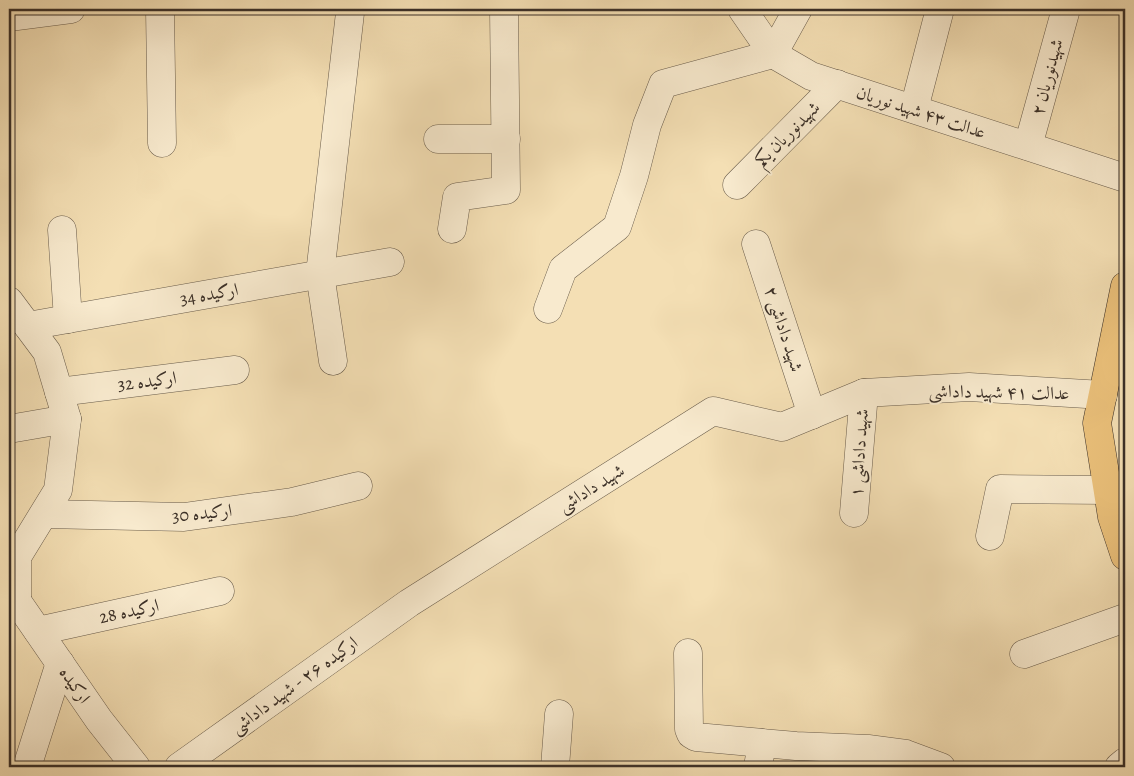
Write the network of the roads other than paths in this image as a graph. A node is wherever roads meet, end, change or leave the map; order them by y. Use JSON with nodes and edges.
{"nodes":[{"id":1,"x":71,"y":9,"type":"edge"},
{"id":2,"x":160,"y":9,"type":"edge"},
{"id":3,"x":504,"y":9,"type":"edge"},
{"id":4,"x":742,"y":9,"type":"edge"},
{"id":5,"x":798,"y":9,"type":"edge"},
{"id":6,"x":940,"y":9,"type":"edge"},
{"id":7,"x":1066,"y":9,"type":"edge"},
{"id":8,"x":350,"y":13,"type":"dead end"},
{"id":9,"x":9,"y":17,"type":"edge"},
{"id":10,"x":774,"y":54,"type":"junction"},
{"id":11,"x":837,"y":84,"type":"junction"},
{"id":12,"x":914,"y":109,"type":"junction"},
{"id":13,"x":438,"y":139,"type":"dead end"},
{"id":14,"x":506,"y":139,"type":"junction"},
{"id":15,"x":162,"y":143,"type":"dead end"},
{"id":16,"x":1028,"y":146,"type":"junction"},
{"id":17,"x":1125,"y":178,"type":"edge"},
{"id":18,"x":737,"y":184,"type":"dead end"},
{"id":19,"x":452,"y":229,"type":"dead end"},
{"id":20,"x":62,"y":230,"type":"dead end"},
{"id":21,"x":756,"y":244,"type":"dead end"},
{"id":22,"x":390,"y":262,"type":"dead end"},
{"id":23,"x":320,"y":274,"type":"junction"},
{"id":24,"x":1125,"y":286,"type":"edge"},
{"id":25,"x":9,"y":300,"type":"edge"},
{"id":26,"x":548,"y":309,"type":"dead end"},
{"id":27,"x":68,"y":319,"type":"junction"},
{"id":28,"x":28,"y":326,"type":"junction"},
{"id":29,"x":333,"y":361,"type":"dead end"},
{"id":30,"x":1117,"y":366,"type":"edge"},
{"id":31,"x":235,"y":370,"type":"dead end"},
{"id":32,"x":59,"y":392,"type":"junction"},
{"id":33,"x":864,"y":394,"type":"junction"},
{"id":34,"x":1103,"y":395,"type":"junction"},
{"id":35,"x":812,"y":415,"type":"junction"},
{"id":36,"x":66,"y":418,"type":"junction"},
{"id":37,"x":782,"y":427,"type":"joint"},
{"id":38,"x":9,"y":429,"type":"edge"},
{"id":39,"x":358,"y":486,"type":"dead end"},
{"id":40,"x":1108,"y":490,"type":"junction"},
{"id":41,"x":854,"y":513,"type":"dead end"},
{"id":42,"x":44,"y":514,"type":"junction"},
{"id":43,"x":990,"y":536,"type":"dead end"},
{"id":44,"x":1125,"y":556,"type":"edge"},
{"id":45,"x":220,"y":591,"type":"dead end"},
{"id":46,"x":13,"y":601,"type":"edge"},
{"id":47,"x":409,"y":603,"type":"joint"},
{"id":48,"x":1125,"y":618,"type":"edge"},
{"id":49,"x":38,"y":631,"type":"junction"},
{"id":50,"x":688,"y":653,"type":"dead end"},
{"id":51,"x":1024,"y":654,"type":"dead end"},
{"id":52,"x":60,"y":664,"type":"junction"},
{"id":53,"x":559,"y":714,"type":"dead end"},
{"id":54,"x":760,"y":755,"type":"edge"},
{"id":55,"x":22,"y":761,"type":"edge"},
{"id":56,"x":1125,"y":762,"type":"edge"},
{"id":57,"x":136,"y":767,"type":"edge"},
{"id":58,"x":179,"y":767,"type":"edge"},
{"id":59,"x":555,"y":767,"type":"edge"},
{"id":60,"x":941,"y":767,"type":"edge"},
{"id":61,"x":1119,"y":767,"type":"edge"}],
"edges":[{"from":1,"to":9,"type":"street"},
{"from":2,"to":15,"type":"street"},
{"from":3,"to":14,"type":"street"},
{"from":4,"to":10,"type":"street","name":"عدالت ۴۳ شهید نوریان"},
{"from":5,"to":10,"type":"street"},
{"from":6,"to":12,"type":"street"},
{"from":7,"to":16,"type":"street","name":"شهیدنوریان ۲"},
{"from":8,"to":23,"type":"street"},
{"from":10,"to":11,"type":"street","name":"عدالت ۴۳ شهید نوریان"},
{"from":10,"to":26,"type":"street"},
{"from":11,"to":12,"type":"street","name":"عدالت ۴۳ شهید نوریان"},
{"from":11,"to":18,"type":"street","name":"شهیدنوریان یکم"},
{"from":12,"to":16,"type":"street","name":"عدالت ۴۳ شهید نوریان"},
{"from":13,"to":14,"type":"street"},
{"from":14,"to":19,"type":"street"},
{"from":16,"to":17,"type":"street","name":"عدالت ۴۳ شهید نوریان"},
{"from":20,"to":27,"type":"street"},
{"from":21,"to":35,"type":"street","name":"شهید داداشی ۲"},
{"from":22,"to":23,"type":"street","name":"ارکیده 34"},
{"from":23,"to":27,"type":"street","name":"ارکیده 34"},
{"from":23,"to":29,"type":"street"},
{"from":24,"to":30,"type":"main road"},
{"from":25,"to":28,"type":"street"},
{"from":27,"to":28,"type":"street","name":"ارکیده 34"},
{"from":28,"to":32,"type":"street"},
{"from":30,"to":34,"type":"main road"},
{"from":31,"to":32,"type":"street","name":"ارکیده 32"},
{"from":32,"to":36,"type":"street"},
{"from":33,"to":34,"type":"street","name":"عدالت ۴۱ شهید داداشی"},
{"from":33,"to":35,"type":"street","name":"عدالت ۴۱ شهید داداشی"},
{"from":33,"to":41,"type":"street","name":"شهید داداشی ۱"},
{"from":34,"to":40,"type":"main road"},
{"from":35,"to":37,"type":"street","name":"عدالت ۴۱ شهید داداشی"},
{"from":36,"to":38,"type":"street"},
{"from":36,"to":42,"type":"street"},
{"from":37,"to":47,"type":"street","name":"شهید داداشی"},
{"from":39,"to":42,"type":"street","name":"ارکیده 30"},
{"from":40,"to":43,"type":"street"},
{"from":40,"to":44,"type":"main road"},
{"from":42,"to":46,"type":"street"},
{"from":45,"to":49,"type":"street","name":"ارکیده 28"},
{"from":46,"to":49,"type":"street","name":"ارکیده"},
{"from":47,"to":58,"type":"street","name":"ارکیده ۲۶ - شهید داداشی"},
{"from":48,"to":51,"type":"street"},
{"from":49,"to":52,"type":"street","name":"ارکیده"},
{"from":50,"to":54,"type":"street"},
{"from":52,"to":55,"type":"street"},
{"from":52,"to":57,"type":"street","name":"ارکیده"},
{"from":53,"to":59,"type":"street"},
{"from":54,"to":60,"type":"street"},
{"from":56,"to":61,"type":"street"}]}
